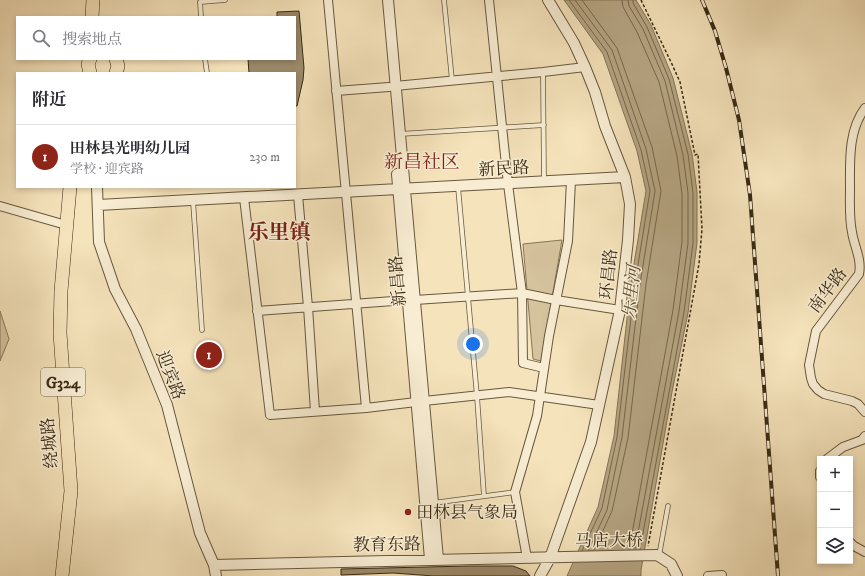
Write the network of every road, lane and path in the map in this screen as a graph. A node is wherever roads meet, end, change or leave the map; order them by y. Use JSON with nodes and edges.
{"nodes":[{"id":1,"x":93,"y":0,"type":"edge"},
{"id":2,"x":224,"y":0,"type":"edge"},
{"id":3,"x":328,"y":0,"type":"edge"},
{"id":4,"x":381,"y":0,"type":"edge"},
{"id":5,"x":388,"y":0,"type":"edge"},
{"id":6,"x":444,"y":0,"type":"edge"},
{"id":7,"x":489,"y":0,"type":"edge"},
{"id":8,"x":548,"y":0,"type":"edge"},
{"id":9,"x":640,"y":0,"type":"edge"},
{"id":10,"x":92,"y":16,"type":"edge"},
{"id":11,"x":201,"y":16,"type":"edge"},
{"id":12,"x":116,"y":60,"type":"edge"},
{"id":13,"x":205,"y":60,"type":"edge"},
{"id":14,"x":586,"y":67,"type":"junction"},
{"id":15,"x":116,"y":72,"type":"edge"},
{"id":16,"x":207,"y":72,"type":"edge"},
{"id":17,"x":543,"y":72,"type":"junction"},
{"id":18,"x":497,"y":77,"type":"junction"},
{"id":19,"x":452,"y":81,"type":"junction"},
{"id":20,"x":392,"y":86,"type":"junction"},
{"id":21,"x":336,"y":91,"type":"junction"},
{"id":22,"x":865,"y":108,"type":"edge"},
{"id":23,"x":544,"y":125,"type":"junction"},
{"id":24,"x":502,"y":127,"type":"junction"},
{"id":25,"x":400,"y":134,"type":"junction"},
{"id":26,"x":625,"y":177,"type":"junction"},
{"id":27,"x":571,"y":181,"type":"junction"},
{"id":28,"x":544,"y":182,"type":"junction"},
{"id":29,"x":508,"y":184,"type":"junction"},
{"id":30,"x":458,"y":187,"type":"junction"},
{"id":31,"x":70,"y":188,"type":"edge"},
{"id":32,"x":97,"y":188,"type":"edge"},
{"id":33,"x":401,"y":190,"type":"junction"},
{"id":34,"x":346,"y":192,"type":"junction"},
{"id":35,"x":298,"y":195,"type":"junction"},
{"id":36,"x":244,"y":198,"type":"junction"},
{"id":37,"x":193,"y":200,"type":"junction"},
{"id":38,"x":98,"y":205,"type":"junction"},
{"id":39,"x":0,"y":206,"type":"edge"},
{"id":40,"x":66,"y":225,"type":"junction"},
{"id":41,"x":522,"y":293,"type":"junction"},
{"id":42,"x":469,"y":296,"type":"junction"},
{"id":43,"x":411,"y":300,"type":"junction"},
{"id":44,"x":556,"y":300,"type":"junction"},
{"id":45,"x":356,"y":304,"type":"junction"},
{"id":46,"x":308,"y":308,"type":"junction"},
{"id":47,"x":620,"y":310,"type":"junction"},
{"id":48,"x":257,"y":312,"type":"junction"},
{"id":49,"x":202,"y":330,"type":"dead end"},
{"id":50,"x":544,"y":368,"type":"junction"},
{"id":51,"x":478,"y":396,"type":"junction"},
{"id":52,"x":540,"y":396,"type":"junction"},
{"id":53,"x":420,"y":402,"type":"junction"},
{"id":54,"x":599,"y":405,"type":"junction"},
{"id":55,"x":366,"y":408,"type":"junction"},
{"id":56,"x":315,"y":412,"type":"junction"},
{"id":57,"x":865,"y":412,"type":"edge"},
{"id":58,"x":865,"y":436,"type":"edge"},
{"id":59,"x":831,"y":456,"type":"edge"},
{"id":60,"x":515,"y":492,"type":"junction"},
{"id":61,"x":484,"y":496,"type":"junction"},
{"id":62,"x":433,"y":503,"type":"junction"},
{"id":63,"x":668,"y":506,"type":"dead end"},
{"id":64,"x":853,"y":545,"type":"edge"},
{"id":65,"x":865,"y":552,"type":"edge"},
{"id":66,"x":658,"y":555,"type":"junction"},
{"id":67,"x":561,"y":557,"type":"joint"},
{"id":68,"x":527,"y":558,"type":"junction"},
{"id":69,"x":550,"y":558,"type":"junction"},
{"id":70,"x":434,"y":559,"type":"junction"},
{"id":71,"x":214,"y":564,"type":"junction"},
{"id":72,"x":722,"y":575,"type":"dead end"},
{"id":73,"x":62,"y":576,"type":"edge"},
{"id":74,"x":216,"y":576,"type":"edge"},
{"id":75,"x":540,"y":576,"type":"edge"},
{"id":76,"x":677,"y":576,"type":"edge"},
{"id":77,"x":708,"y":576,"type":"edge"}],
"edges":[{"from":1,"to":10,"type":"highway"},
{"from":2,"to":11,"type":"lane"},
{"from":3,"to":21,"type":"street"},
{"from":4,"to":20,"type":"street","name":"新昌路"},
{"from":5,"to":20,"type":"street","name":"新昌路"},
{"from":6,"to":19,"type":"lane"},
{"from":7,"to":18,"type":"street"},
{"from":8,"to":14,"type":"street","name":"环昌路"},
{"from":9,"to":66,"type":"path"},
{"from":12,"to":15,"type":"highway"},
{"from":13,"to":16,"type":"lane"},
{"from":14,"to":17,"type":"street"},
{"from":14,"to":26,"type":"street","name":"环昌路"},
{"from":17,"to":18,"type":"street"},
{"from":17,"to":23,"type":"lane"},
{"from":18,"to":19,"type":"street"},
{"from":18,"to":24,"type":"street"},
{"from":19,"to":20,"type":"street"},
{"from":20,"to":21,"type":"street"},
{"from":20,"to":25,"type":"street","name":"新昌路"},
{"from":20,"to":33,"type":"street","name":"新昌路"},
{"from":21,"to":34,"type":"street"},
{"from":22,"to":57,"type":"street","name":"南华路"},
{"from":23,"to":24,"type":"lane"},
{"from":23,"to":28,"type":"lane"},
{"from":24,"to":25,"type":"lane"},
{"from":24,"to":29,"type":"street"},
{"from":25,"to":33,"type":"street","name":"新昌路"},
{"from":26,"to":27,"type":"street","name":"新民路"},
{"from":26,"to":47,"type":"street","name":"环昌路"},
{"from":27,"to":28,"type":"street","name":"新民路"},
{"from":27,"to":44,"type":"street"},
{"from":28,"to":29,"type":"street","name":"新民路"},
{"from":29,"to":30,"type":"street","name":"新民路"},
{"from":29,"to":41,"type":"street"},
{"from":30,"to":33,"type":"street","name":"新民路"},
{"from":30,"to":42,"type":"lane"},
{"from":31,"to":40,"type":"highway","name":"绕城路","number":"G324"},
{"from":32,"to":38,"type":"street","name":"迎宾路"},
{"from":33,"to":34,"type":"street","name":"新民路"},
{"from":33,"to":43,"type":"street","name":"新昌路"},
{"from":34,"to":35,"type":"street","name":"新民路"},
{"from":34,"to":45,"type":"street"},
{"from":35,"to":36,"type":"street","name":"新民路"},
{"from":35,"to":46,"type":"street"},
{"from":36,"to":37,"type":"street","name":"新民路"},
{"from":36,"to":48,"type":"street"},
{"from":37,"to":38,"type":"street","name":"新民路"},
{"from":37,"to":49,"type":"lane"},
{"from":38,"to":71,"type":"street","name":"迎宾路"},
{"from":39,"to":40,"type":"street"},
{"from":40,"to":73,"type":"highway","name":"绕城路","number":"G324"},
{"from":41,"to":42,"type":"street"},
{"from":41,"to":44,"type":"street"},
{"from":41,"to":50,"type":"street"},
{"from":42,"to":43,"type":"street"},
{"from":42,"to":51,"type":"lane"},
{"from":43,"to":45,"type":"street"},
{"from":43,"to":53,"type":"street","name":"新昌路"},
{"from":44,"to":47,"type":"street"},
{"from":44,"to":50,"type":"street"},
{"from":45,"to":46,"type":"street"},
{"from":45,"to":55,"type":"street"},
{"from":46,"to":48,"type":"street"},
{"from":46,"to":56,"type":"street"},
{"from":47,"to":54,"type":"street","name":"环昌路"},
{"from":48,"to":56,"type":"street"},
{"from":50,"to":52,"type":"street"},
{"from":51,"to":52,"type":"street"},
{"from":51,"to":53,"type":"street"},
{"from":51,"to":61,"type":"lane"},
{"from":52,"to":54,"type":"street"},
{"from":52,"to":60,"type":"street"},
{"from":53,"to":55,"type":"street"},
{"from":53,"to":62,"type":"street","name":"新昌路"},
{"from":53,"to":70,"type":"street","name":"新昌路"},
{"from":54,"to":69,"type":"street","name":"环昌路"},
{"from":55,"to":56,"type":"street"},
{"from":58,"to":59,"type":"street"},
{"from":60,"to":61,"type":"lane"},
{"from":60,"to":68,"type":"street"},
{"from":61,"to":62,"type":"lane"},
{"from":62,"to":70,"type":"street","name":"新昌路"},
{"from":63,"to":66,"type":"lane"},
{"from":64,"to":65,"type":"street"},
{"from":66,"to":67,"type":"street","name":"马店大桥"},
{"from":66,"to":76,"type":"street"},
{"from":67,"to":69,"type":"street","name":"教育东路"},
{"from":68,"to":69,"type":"street","name":"教育东路"},
{"from":68,"to":70,"type":"street","name":"教育东路"},
{"from":69,"to":75,"type":"street","name":"环昌路"},
{"from":70,"to":71,"type":"street","name":"教育东路"},
{"from":71,"to":74,"type":"street","name":"迎宾路"},
{"from":72,"to":77,"type":"street"}]}
